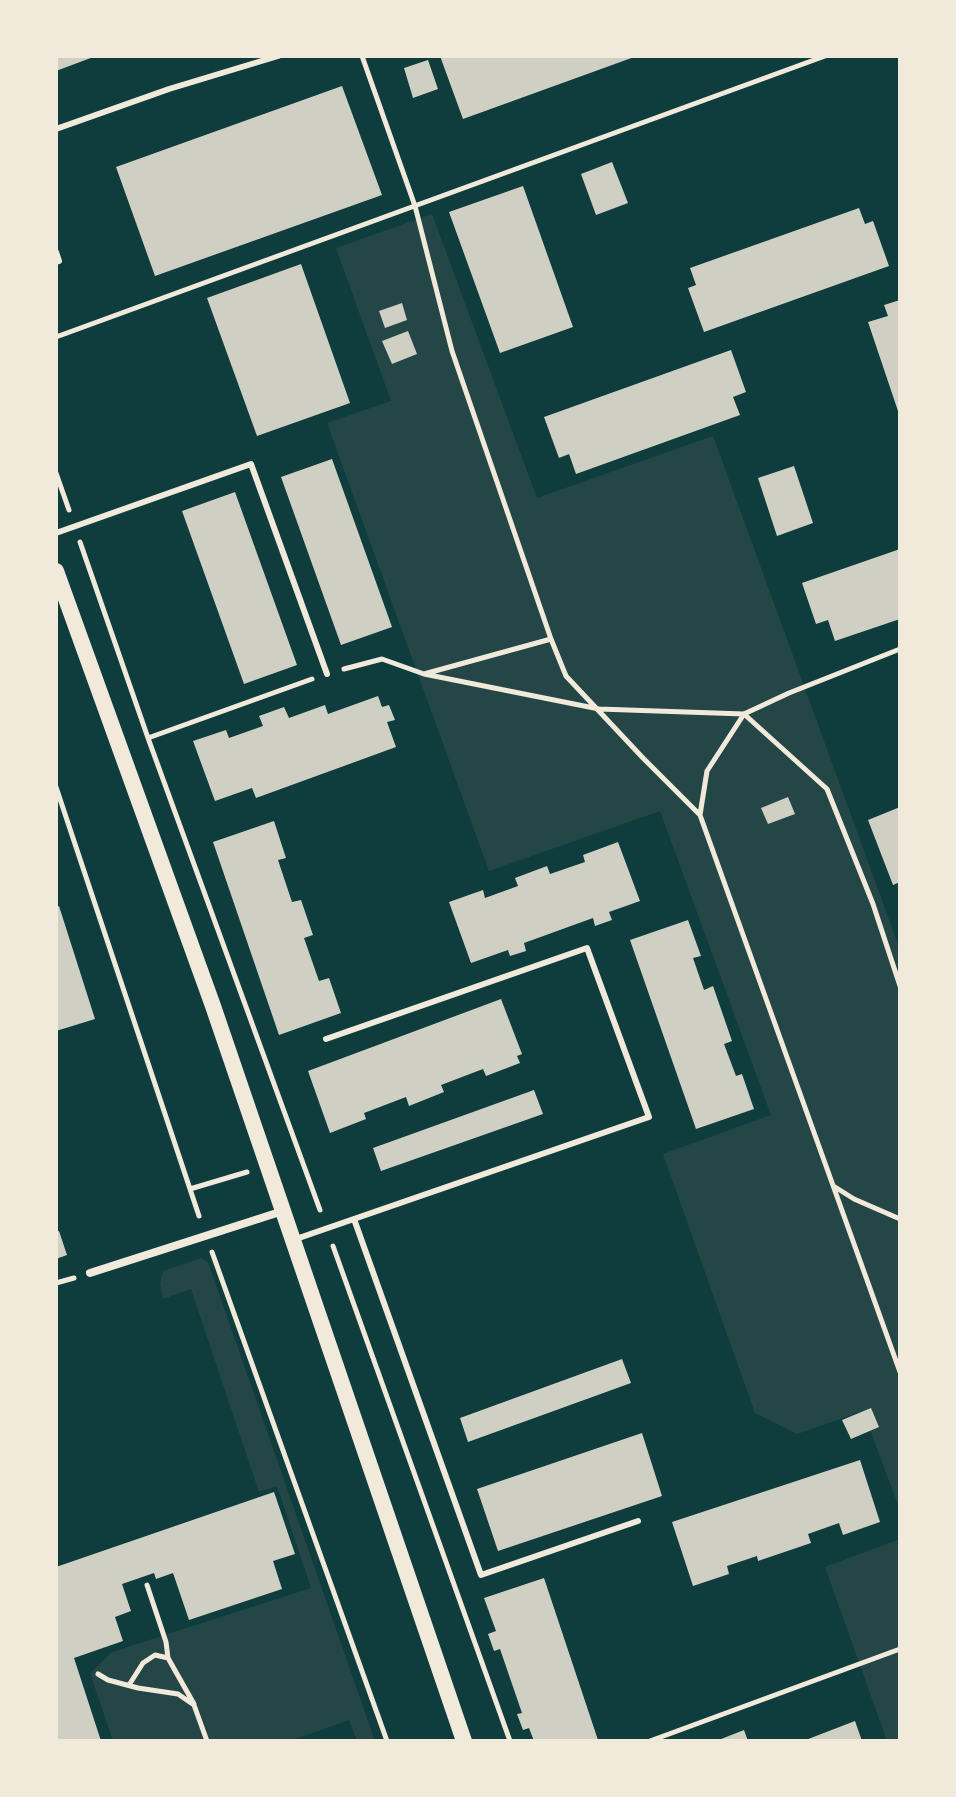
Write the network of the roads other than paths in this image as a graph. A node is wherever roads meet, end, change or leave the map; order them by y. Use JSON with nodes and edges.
{"nodes":[{"id":1,"x":278,"y":56,"type":"edge"},
{"id":2,"x":56,"y":129,"type":"edge"},
{"id":3,"x":56,"y":252,"type":"edge"},
{"id":4,"x":56,"y":262,"type":"edge"},
{"id":5,"x":56,"y":533,"type":"edge"},
{"id":6,"x":56,"y":571,"type":"edge"},
{"id":7,"x":327,"y":674,"type":"road end"},
{"id":8,"x":326,"y":1039,"type":"dead end"},
{"id":9,"x":283,"y":1211,"type":"junction"},
{"id":10,"x":354,"y":1219,"type":"junction"},
{"id":11,"x":292,"y":1240,"type":"junction"},
{"id":12,"x":90,"y":1273,"type":"dead end"},
{"id":13,"x":638,"y":1521,"type":"dead end"},
{"id":14,"x":464,"y":1741,"type":"edge"}],
"edges":[{"from":1,"to":2,"type":"lane"},
{"from":3,"to":4,"type":"lane"},
{"from":5,"to":7,"type":"lane"},
{"from":6,"to":9,"type":"main road"},
{"from":8,"to":10,"type":"lane"},
{"from":9,"to":11,"type":"main road"},
{"from":9,"to":12,"type":"street"},
{"from":10,"to":11,"type":"lane"},
{"from":10,"to":13,"type":"lane"},
{"from":11,"to":14,"type":"main road"}]}
